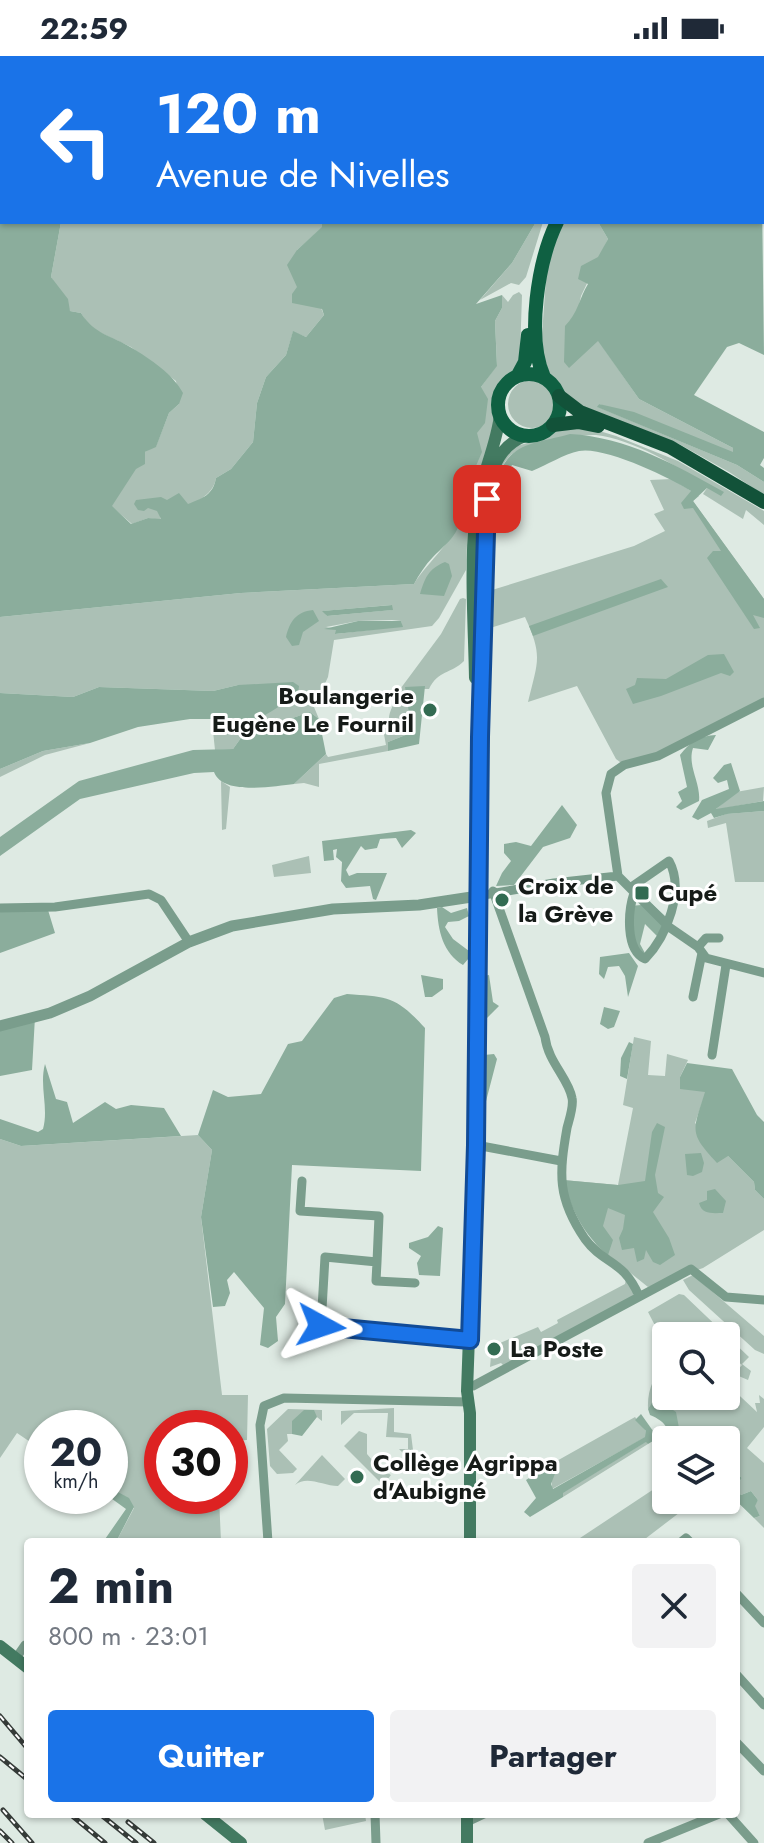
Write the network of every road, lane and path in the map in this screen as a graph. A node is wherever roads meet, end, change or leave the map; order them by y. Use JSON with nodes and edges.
{"nodes":[{"id":1,"x":549,"y":224,"type":"edge"},
{"id":2,"x":556,"y":224,"type":"edge"},
{"id":3,"x":518,"y":375,"type":"junction"},
{"id":4,"x":544,"y":377,"type":"junction"},
{"id":5,"x":559,"y":396,"type":"junction"},
{"id":6,"x":500,"y":415,"type":"junction"},
{"id":7,"x":553,"y":425,"type":"junction"},
{"id":8,"x":525,"y":436,"type":"junction"},
{"id":9,"x":682,"y":455,"type":"junction"},
{"id":10,"x":764,"y":502,"type":"edge"},
{"id":11,"x":764,"y":702,"type":"edge"},
{"id":12,"x":480,"y":737,"type":"junction"},
{"id":13,"x":618,"y":876,"type":"junction"},
{"id":14,"x":632,"y":890,"type":"junction"},
{"id":15,"x":493,"y":891,"type":"junction"},
{"id":16,"x":478,"y":896,"type":"junction"},
{"id":17,"x":0,"y":908,"type":"edge"},
{"id":18,"x":667,"y":925,"type":"junction"},
{"id":19,"x":719,"y":938,"type":"dead end"},
{"id":20,"x":189,"y":942,"type":"junction"},
{"id":21,"x":700,"y":950,"type":"junction"},
{"id":22,"x":726,"y":965,"type":"junction"},
{"id":23,"x":764,"y":973,"type":"edge"},
{"id":24,"x":693,"y":997,"type":"dead end"},
{"id":25,"x":0,"y":1026,"type":"edge"},
{"id":26,"x":712,"y":1055,"type":"dead end"},
{"id":27,"x":476,"y":1145,"type":"junction"},
{"id":28,"x":561,"y":1161,"type":"junction"},
{"id":29,"x":302,"y":1181,"type":"dead end"},
{"id":30,"x":377,"y":1262,"type":"junction"},
{"id":31,"x":415,"y":1283,"type":"dead end"},
{"id":32,"x":639,"y":1296,"type":"junction"},
{"id":33,"x":764,"y":1300,"type":"edge"},
{"id":34,"x":470,"y":1340,"type":"junction"},
{"id":35,"x":473,"y":1386,"type":"junction"},
{"id":36,"x":469,"y":1402,"type":"junction"},
{"id":37,"x":268,"y":1538,"type":"edge"},
{"id":38,"x":470,"y":1538,"type":"edge"},
{"id":39,"x":740,"y":1597,"type":"edge"},
{"id":40,"x":764,"y":1623,"type":"edge"},
{"id":41,"x":0,"y":1646,"type":"edge"},
{"id":42,"x":24,"y":1646,"type":"edge"},
{"id":43,"x":16,"y":1658,"type":"junction"},
{"id":44,"x":24,"y":1665,"type":"edge"},
{"id":45,"x":740,"y":1678,"type":"edge"},
{"id":46,"x":764,"y":1705,"type":"edge"},
{"id":47,"x":740,"y":1746,"type":"edge"},
{"id":48,"x":764,"y":1771,"type":"edge"},
{"id":49,"x":210,"y":1818,"type":"edge"},
{"id":50,"x":375,"y":1818,"type":"edge"},
{"id":51,"x":467,"y":1818,"type":"edge"},
{"id":52,"x":709,"y":1818,"type":"edge"},
{"id":53,"x":732,"y":1818,"type":"edge"},
{"id":54,"x":241,"y":1843,"type":"edge"},
{"id":55,"x":376,"y":1843,"type":"edge"},
{"id":56,"x":467,"y":1843,"type":"edge"},
{"id":57,"x":648,"y":1843,"type":"edge"},
{"id":58,"x":754,"y":1843,"type":"edge"}],
"edges":[{"from":1,"to":3,"type":"main road"},
{"from":2,"to":4,"type":"main road"},
{"from":3,"to":4,"type":"main road"},
{"from":3,"to":6,"type":"main road"},
{"from":4,"to":5,"type":"main road"},
{"from":5,"to":7,"type":"main road"},
{"from":5,"to":9,"type":"highway"},
{"from":6,"to":8,"type":"main road"},
{"from":6,"to":12,"type":"main road"},
{"from":7,"to":8,"type":"main road"},
{"from":7,"to":9,"type":"highway"},
{"from":8,"to":12,"type":"main road"},
{"from":9,"to":10,"type":"highway"},
{"from":11,"to":13,"type":"street"},
{"from":12,"to":16,"type":"main road"},
{"from":13,"to":14,"type":"street"},
{"from":13,"to":15,"type":"street"},
{"from":14,"to":18,"type":"street"},
{"from":14,"to":18,"type":"street"},
{"from":14,"to":18,"type":"street"},
{"from":15,"to":16,"type":"street"},
{"from":15,"to":28,"type":"street"},
{"from":16,"to":20,"type":"street"},
{"from":16,"to":27,"type":"main road"},
{"from":17,"to":20,"type":"street"},
{"from":18,"to":21,"type":"street"},
{"from":19,"to":21,"type":"street"},
{"from":20,"to":25,"type":"street"},
{"from":21,"to":22,"type":"street"},
{"from":21,"to":24,"type":"street"},
{"from":22,"to":23,"type":"street"},
{"from":22,"to":26,"type":"street"},
{"from":27,"to":28,"type":"street"},
{"from":27,"to":34,"type":"main road"},
{"from":28,"to":32,"type":"street"},
{"from":29,"to":30,"type":"street"},
{"from":30,"to":31,"type":"street"},
{"from":30,"to":34,"type":"street"},
{"from":32,"to":33,"type":"street"},
{"from":32,"to":35,"type":"street"},
{"from":34,"to":35,"type":"main road"},
{"from":34,"to":36,"type":"main road"},
{"from":35,"to":36,"type":"main road"},
{"from":36,"to":37,"type":"street"},
{"from":36,"to":38,"type":"main road"},
{"from":39,"to":40,"type":"street"},
{"from":41,"to":43,"type":"main road"},
{"from":42,"to":43,"type":"street"},
{"from":43,"to":44,"type":"main road"},
{"from":45,"to":46,"type":"street"},
{"from":47,"to":48,"type":"street"},
{"from":49,"to":54,"type":"main road"},
{"from":50,"to":55,"type":"street"},
{"from":51,"to":56,"type":"main road"},
{"from":52,"to":57,"type":"street"},
{"from":53,"to":58,"type":"street"}]}
